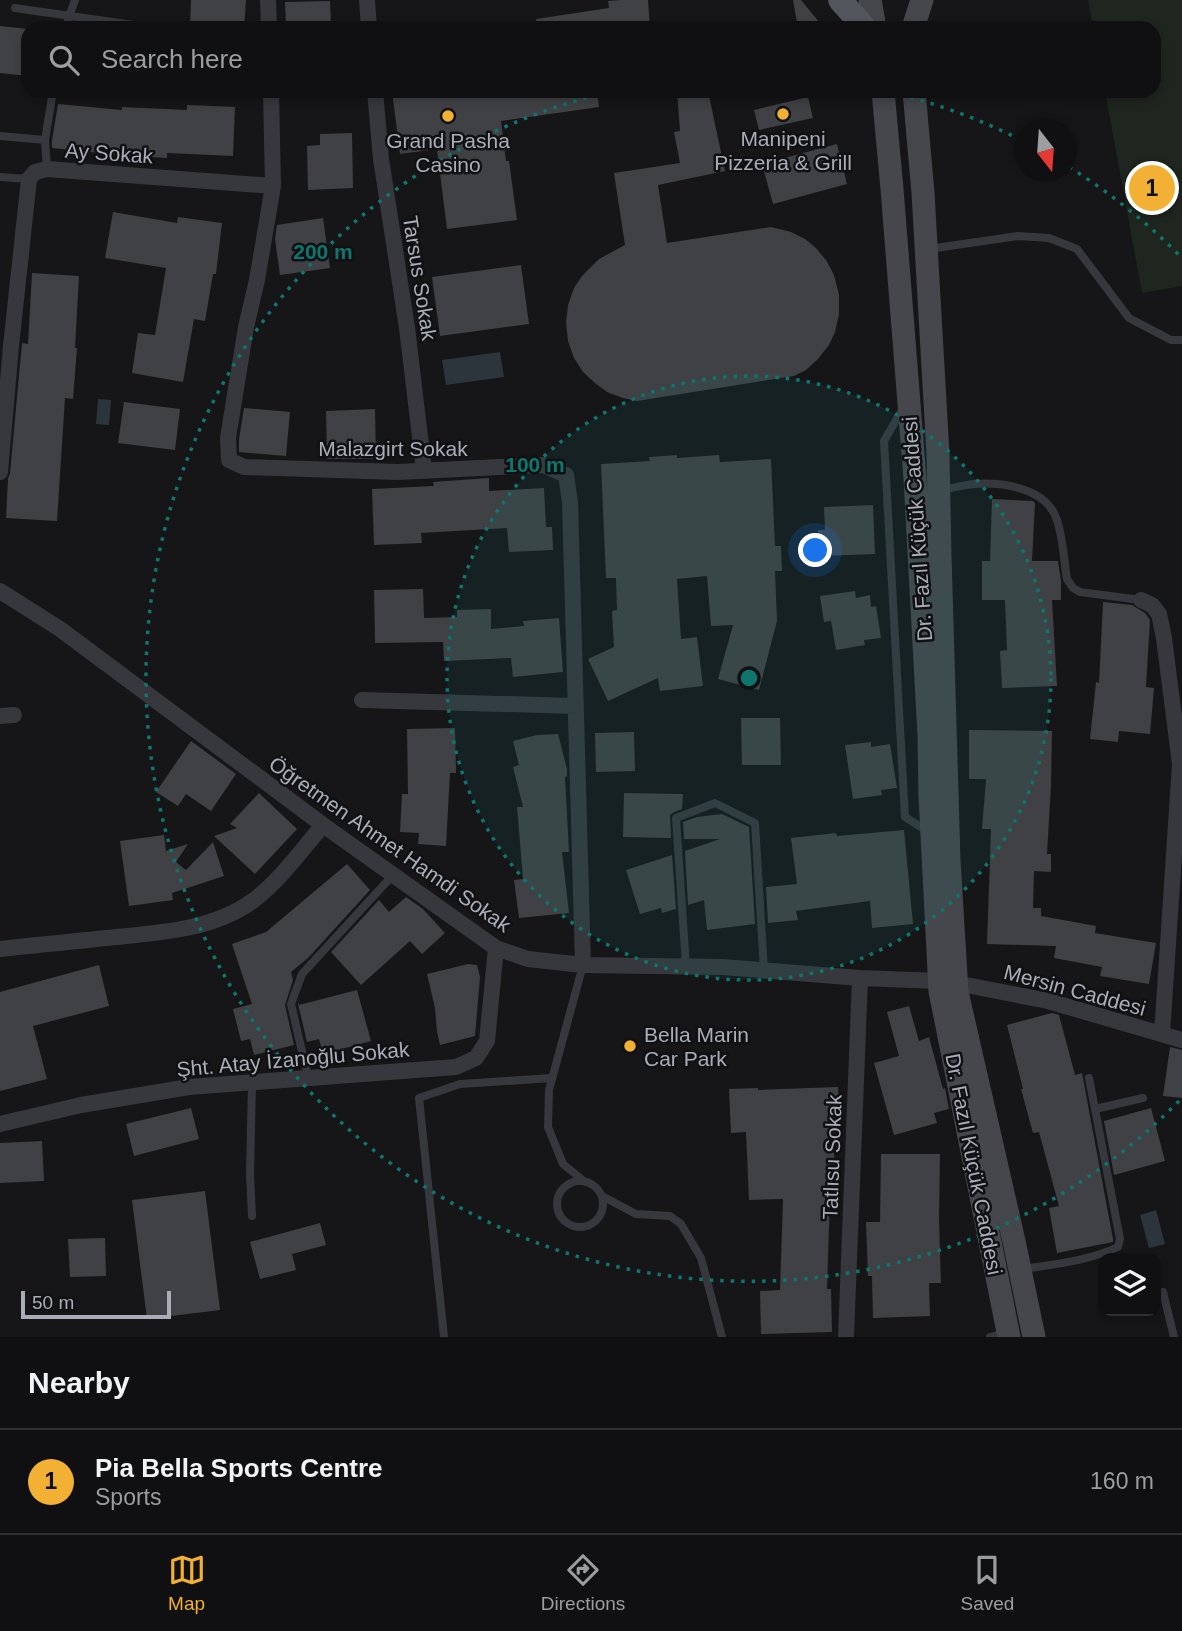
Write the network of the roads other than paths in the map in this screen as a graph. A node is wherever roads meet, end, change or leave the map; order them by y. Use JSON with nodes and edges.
{"nodes":[{"id":1,"x":75,"y":0,"type":"edge"},
{"id":2,"x":268,"y":0,"type":"edge"},
{"id":3,"x":367,"y":0,"type":"edge"},
{"id":4,"x":840,"y":0,"type":"edge"},
{"id":5,"x":870,"y":0,"type":"edge"},
{"id":6,"x":904,"y":0,"type":"edge"},
{"id":7,"x":922,"y":0,"type":"edge"},
{"id":8,"x":15,"y":8,"type":"dead end"},
{"id":9,"x":69,"y":16,"type":"junction"},
{"id":10,"x":68,"y":21,"type":"edge"},
{"id":11,"x":104,"y":21,"type":"edge"},
{"id":12,"x":269,"y":21,"type":"edge"},
{"id":13,"x":368,"y":21,"type":"edge"},
{"id":14,"x":859,"y":21,"type":"edge"},
{"id":15,"x":874,"y":21,"type":"edge"},
{"id":16,"x":908,"y":21,"type":"edge"},
{"id":17,"x":913,"y":21,"type":"edge"},
{"id":18,"x":52,"y":98,"type":"edge"},
{"id":19,"x":271,"y":98,"type":"edge"},
{"id":20,"x":376,"y":98,"type":"edge"},
{"id":21,"x":884,"y":98,"type":"edge"},
{"id":22,"x":915,"y":98,"type":"edge"},
{"id":23,"x":0,"y":136,"type":"edge"},
{"id":24,"x":45,"y":140,"type":"junction"},
{"id":25,"x":47,"y":169,"type":"junction"},
{"id":26,"x":0,"y":177,"type":"edge"},
{"id":27,"x":29,"y":180,"type":"junction"},
{"id":28,"x":273,"y":186,"type":"junction"},
{"id":29,"x":926,"y":250,"type":"junction"},
{"id":30,"x":1182,"y":340,"type":"edge"},
{"id":31,"x":5,"y":346,"type":"edge"},
{"id":32,"x":425,"y":470,"type":"junction"},
{"id":33,"x":0,"y":472,"type":"edge"},
{"id":34,"x":939,"y":491,"type":"junction"},
{"id":35,"x":0,"y":591,"type":"edge"},
{"id":36,"x":1141,"y":600,"type":"joint"},
{"id":37,"x":362,"y":700,"type":"dead end"},
{"id":38,"x":576,"y":706,"type":"junction"},
{"id":39,"x":323,"y":825,"type":"junction"},
{"id":40,"x":392,"y":876,"type":"junction"},
{"id":41,"x":496,"y":948,"type":"junction"},
{"id":42,"x":0,"y":949,"type":"edge"},
{"id":43,"x":583,"y":965,"type":"junction"},
{"id":44,"x":686,"y":966,"type":"junction"},
{"id":45,"x":764,"y":970,"type":"junction"},
{"id":46,"x":860,"y":978,"type":"junction"},
{"id":47,"x":944,"y":981,"type":"junction"},
{"id":48,"x":1162,"y":1034,"type":"junction"},
{"id":49,"x":1182,"y":1041,"type":"edge"},
{"id":50,"x":308,"y":1077,"type":"junction"},
{"id":51,"x":552,"y":1078,"type":"junction"},
{"id":52,"x":1089,"y":1078,"type":"dead end"},
{"id":53,"x":252,"y":1083,"type":"junction"},
{"id":54,"x":1143,"y":1098,"type":"dead end"},
{"id":55,"x":1095,"y":1109,"type":"junction"},
{"id":56,"x":0,"y":1124,"type":"edge"},
{"id":57,"x":584,"y":1182,"type":"junction"},
{"id":58,"x":602,"y":1196,"type":"junction"},
{"id":59,"x":251,"y":1216,"type":"dead end"},
{"id":60,"x":1020,"y":1270,"type":"junction"},
{"id":61,"x":1163,"y":1292,"type":"dead end"},
{"id":62,"x":1003,"y":1336,"type":"edge"},
{"id":63,"x":444,"y":1337,"type":"edge"},
{"id":64,"x":722,"y":1337,"type":"edge"},
{"id":65,"x":846,"y":1337,"type":"edge"},
{"id":66,"x":1034,"y":1337,"type":"edge"},
{"id":67,"x":1174,"y":1337,"type":"edge"}],
"edges":[{"from":1,"to":9,"type":"lane"},
{"from":2,"to":12,"type":"street"},
{"from":3,"to":13,"type":"street"},
{"from":4,"to":14,"type":"main road"},
{"from":5,"to":15,"type":"street"},
{"from":6,"to":16,"type":"street"},
{"from":7,"to":17,"type":"street"},
{"from":8,"to":9,"type":"lane"},
{"from":9,"to":10,"type":"lane"},
{"from":9,"to":11,"type":"lane"},
{"from":18,"to":24,"type":"lane"},
{"from":19,"to":28,"type":"street","name":"Malazgirt Sokak"},
{"from":20,"to":32,"type":"street","name":"Tarsus Sokak"},
{"from":21,"to":47,"type":"street","name":"Dr. Fazıl Küçük Caddesi"},
{"from":22,"to":29,"type":"street"},
{"from":23,"to":24,"type":"lane"},
{"from":24,"to":25,"type":"lane"},
{"from":25,"to":27,"type":"street","name":"Ay Sokak"},
{"from":25,"to":28,"type":"street","name":"Ay Sokak"},
{"from":26,"to":27,"type":"lane"},
{"from":27,"to":31,"type":"street"},
{"from":28,"to":32,"type":"street","name":"Malazgirt Sokak"},
{"from":29,"to":30,"type":"lane"},
{"from":29,"to":34,"type":"street"},
{"from":31,"to":33,"type":"street"},
{"from":32,"to":38,"type":"street","name":"Malazgirt Sokak"},
{"from":34,"to":36,"type":"lane"},
{"from":34,"to":47,"type":"street"},
{"from":35,"to":39,"type":"street","name":"Öğretmen Ahmet Hamdi Sokak"},
{"from":36,"to":48,"type":"street"},
{"from":37,"to":38,"type":"street"},
{"from":38,"to":43,"type":"street","name":"Malazgirt Sokak"},
{"from":39,"to":40,"type":"street","name":"Öğretmen Ahmet Hamdi Sokak"},
{"from":39,"to":42,"type":"street"},
{"from":40,"to":41,"type":"street","name":"Öğretmen Ahmet Hamdi Sokak"},
{"from":40,"to":50,"type":"lane"},
{"from":41,"to":43,"type":"street","name":"Öğretmen Ahmet Hamdi Sokak"},
{"from":41,"to":50,"type":"street","name":"Şht. Atay İzanoğlu Sokak"},
{"from":43,"to":44,"type":"street","name":"Öğretmen Ahmet Hamdi Sokak"},
{"from":43,"to":51,"type":"lane"},
{"from":44,"to":45,"type":"street","name":"Öğretmen Ahmet Hamdi Sokak"},
{"from":44,"to":45,"type":"lane"},
{"from":45,"to":46,"type":"street","name":"Öğretmen Ahmet Hamdi Sokak"},
{"from":46,"to":47,"type":"street","name":"Öğretmen Ahmet Hamdi Sokak"},
{"from":46,"to":65,"type":"street","name":"Tatlısu Sokak"},
{"from":47,"to":48,"type":"street","name":"Mersin Caddesi"},
{"from":47,"to":60,"type":"street"},
{"from":47,"to":62,"type":"street","name":"Dr. Fazıl Küçük Caddesi"},
{"from":48,"to":49,"type":"street","name":"Mersin Caddesi"},
{"from":50,"to":53,"type":"street","name":"Şht. Atay İzanoğlu Sokak"},
{"from":51,"to":57,"type":"lane"},
{"from":51,"to":63,"type":"lane"},
{"from":52,"to":55,"type":"lane"},
{"from":53,"to":56,"type":"street","name":"Şht. Atay İzanoğlu Sokak"},
{"from":53,"to":59,"type":"lane"},
{"from":54,"to":55,"type":"lane"},
{"from":55,"to":60,"type":"lane"},
{"from":57,"to":58,"type":"lane"},
{"from":57,"to":58,"type":"lane"},
{"from":58,"to":64,"type":"lane"},
{"from":60,"to":66,"type":"street"},
{"from":61,"to":67,"type":"lane"}]}
